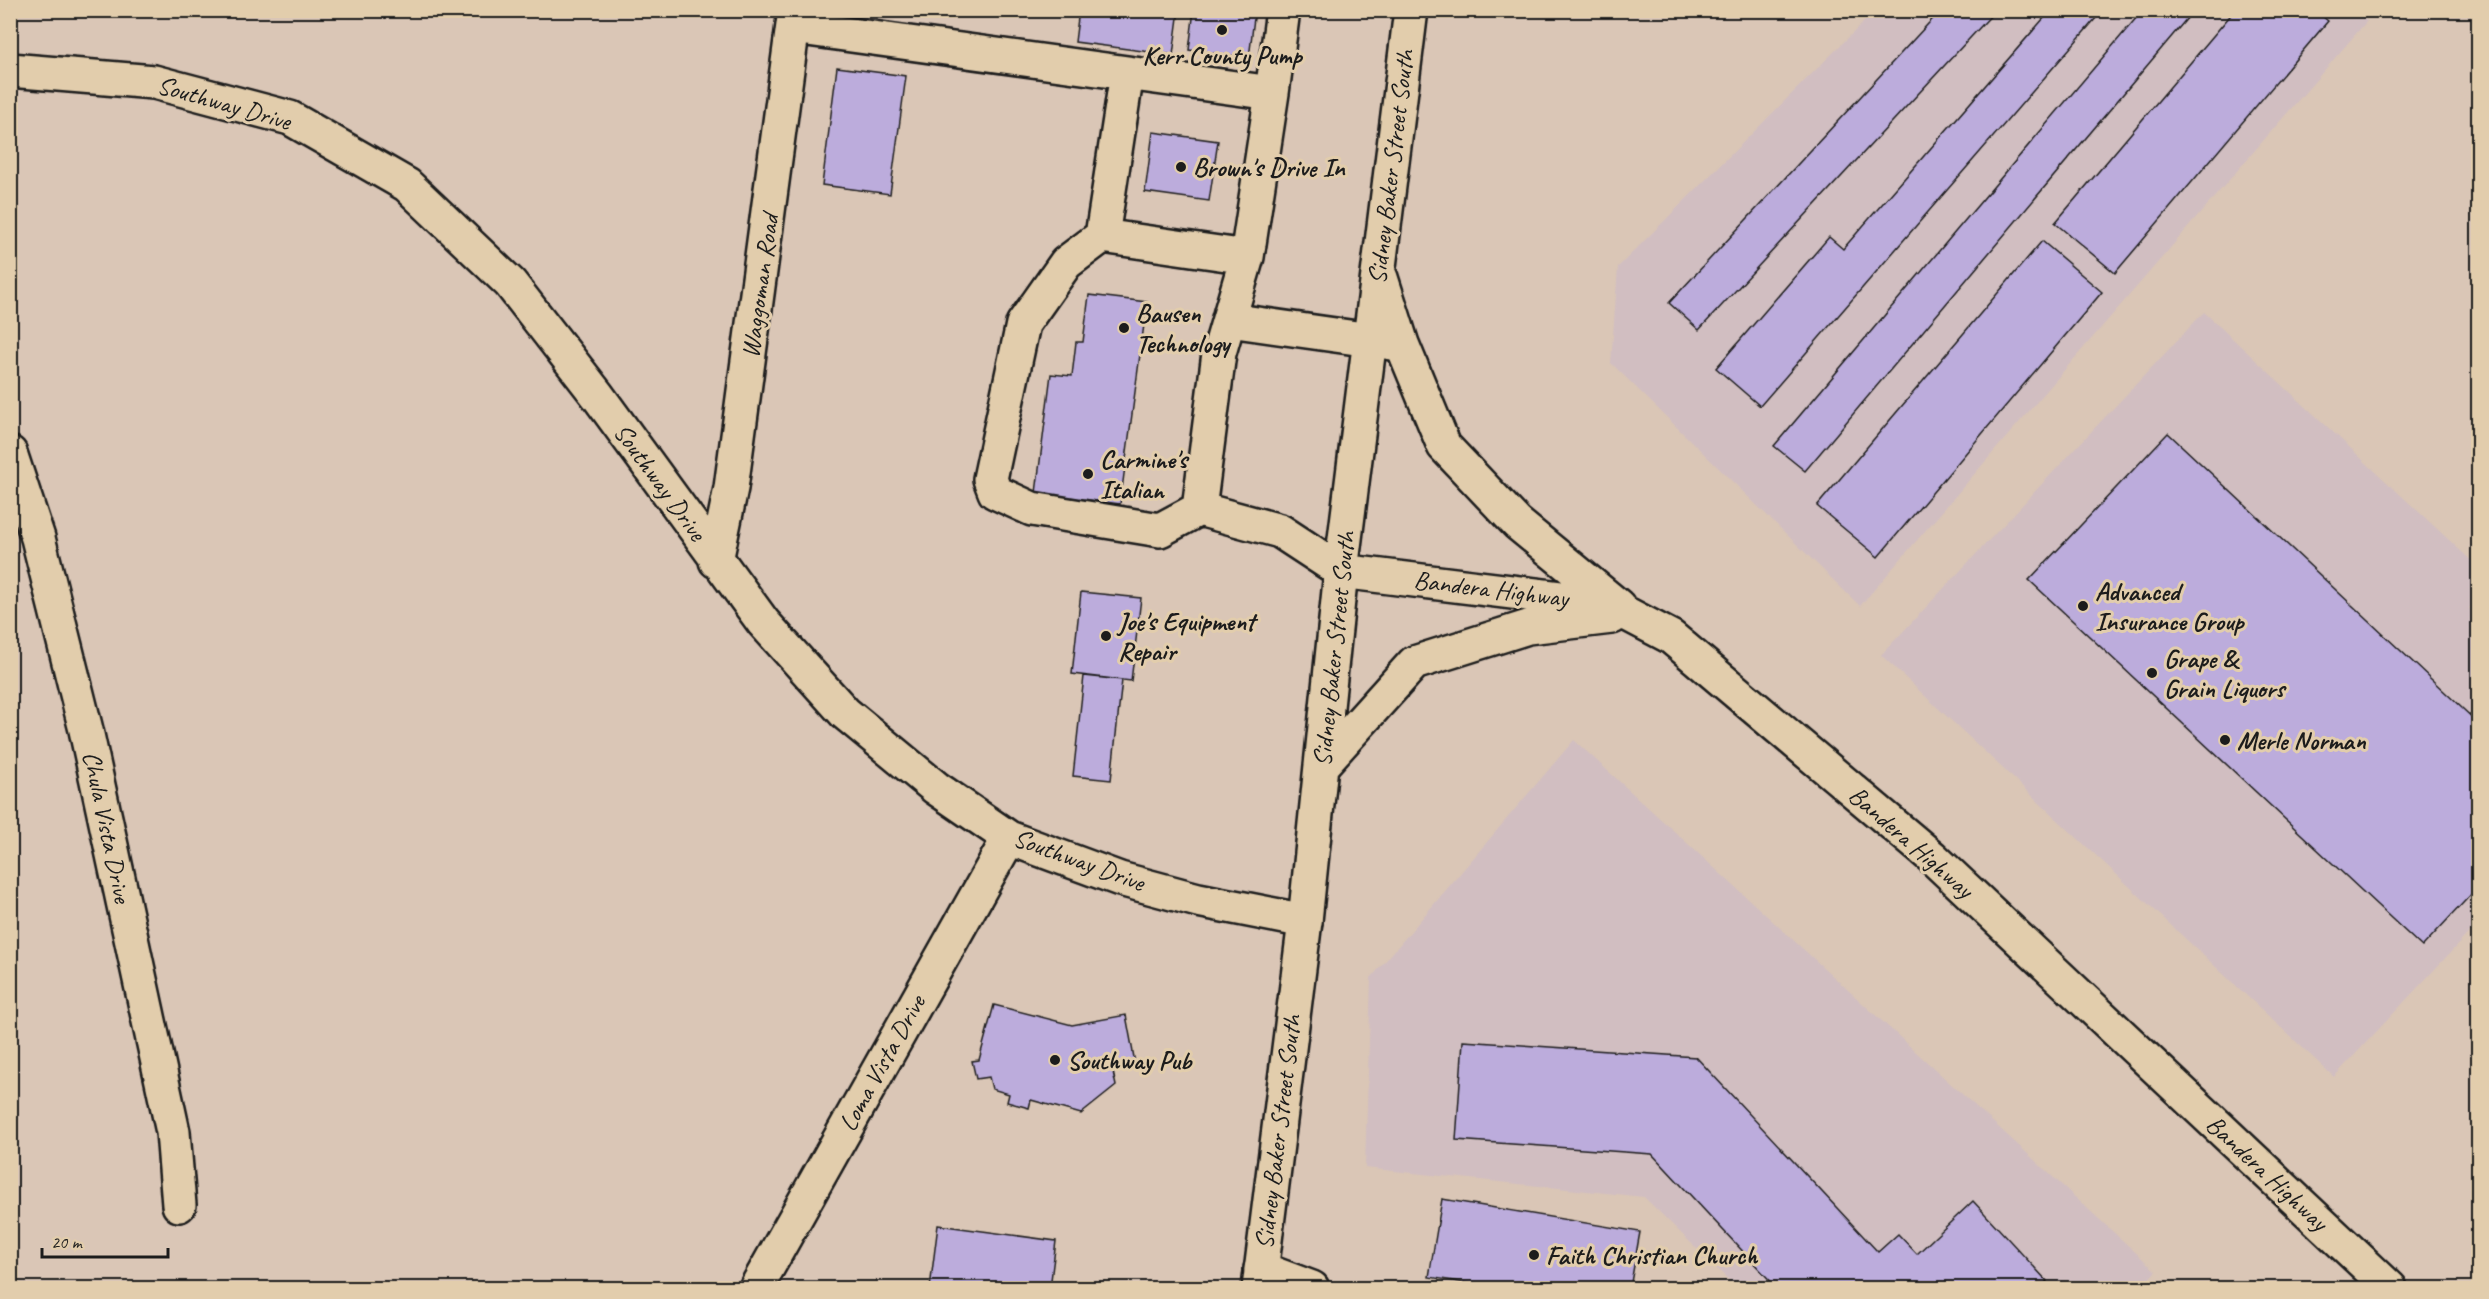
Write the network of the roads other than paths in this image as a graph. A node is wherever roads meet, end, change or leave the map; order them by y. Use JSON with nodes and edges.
{"nodes":[{"id":1,"x":1283,"y":10,"type":"edge"},
{"id":2,"x":1410,"y":10,"type":"edge"},
{"id":3,"x":794,"y":19,"type":"edge"},
{"id":4,"x":10,"y":70,"type":"edge"},
{"id":5,"x":1126,"y":73,"type":"junction"},
{"id":6,"x":1272,"y":93,"type":"junction"},
{"id":7,"x":1102,"y":236,"type":"junction"},
{"id":8,"x":1247,"y":257,"type":"junction"},
{"id":9,"x":1378,"y":268,"type":"junction"},
{"id":10,"x":1228,"y":320,"type":"junction"},
{"id":11,"x":1370,"y":340,"type":"junction"},
{"id":12,"x":1402,"y":344,"type":"junction"},
{"id":13,"x":10,"y":453,"type":"edge"},
{"id":14,"x":1199,"y":509,"type":"junction"},
{"id":15,"x":716,"y":561,"type":"junction"},
{"id":16,"x":1341,"y":570,"type":"junction"},
{"id":17,"x":1629,"y":615,"type":"junction"},
{"id":18,"x":1321,"y":766,"type":"junction"},
{"id":19,"x":1009,"y":838,"type":"junction"},
{"id":20,"x":1305,"y":921,"type":"junction"},
{"id":21,"x":179,"y":1205,"type":"dead end"},
{"id":22,"x":1260,"y":1279,"type":"edge"},
{"id":23,"x":756,"y":1288,"type":"edge"},
{"id":24,"x":1312,"y":1288,"type":"edge"},
{"id":25,"x":2390,"y":1288,"type":"edge"}],
"edges":[{"from":1,"to":6,"type":"street"},
{"from":2,"to":9,"type":"street","name":"Sidney Baker Street South"},
{"from":3,"to":5,"type":"street"},
{"from":3,"to":15,"type":"street","name":"Waggoman Road"},
{"from":4,"to":15,"type":"street","name":"Southway Drive"},
{"from":5,"to":6,"type":"street"},
{"from":5,"to":7,"type":"street"},
{"from":6,"to":8,"type":"street"},
{"from":7,"to":8,"type":"street"},
{"from":7,"to":14,"type":"street"},
{"from":8,"to":10,"type":"street"},
{"from":9,"to":11,"type":"street","name":"Sidney Baker Street South"},
{"from":9,"to":12,"type":"street"},
{"from":10,"to":11,"type":"street"},
{"from":10,"to":14,"type":"street"},
{"from":11,"to":12,"type":"street"},
{"from":11,"to":16,"type":"street","name":"Sidney Baker Street South"},
{"from":12,"to":17,"type":"street"},
{"from":13,"to":21,"type":"street","name":"Chula Vista Drive"},
{"from":14,"to":16,"type":"street"},
{"from":15,"to":19,"type":"street","name":"Southway Drive"},
{"from":16,"to":17,"type":"street","name":"Bandera Highway"},
{"from":16,"to":18,"type":"street","name":"Sidney Baker Street South"},
{"from":17,"to":18,"type":"street"},
{"from":17,"to":25,"type":"street","name":"Bandera Highway"},
{"from":18,"to":20,"type":"street","name":"Sidney Baker Street South"},
{"from":19,"to":20,"type":"street","name":"Southway Drive"},
{"from":19,"to":23,"type":"street","name":"Loma Vista Drive"},
{"from":20,"to":22,"type":"street","name":"Sidney Baker Street South"},
{"from":22,"to":24,"type":"street"}]}
